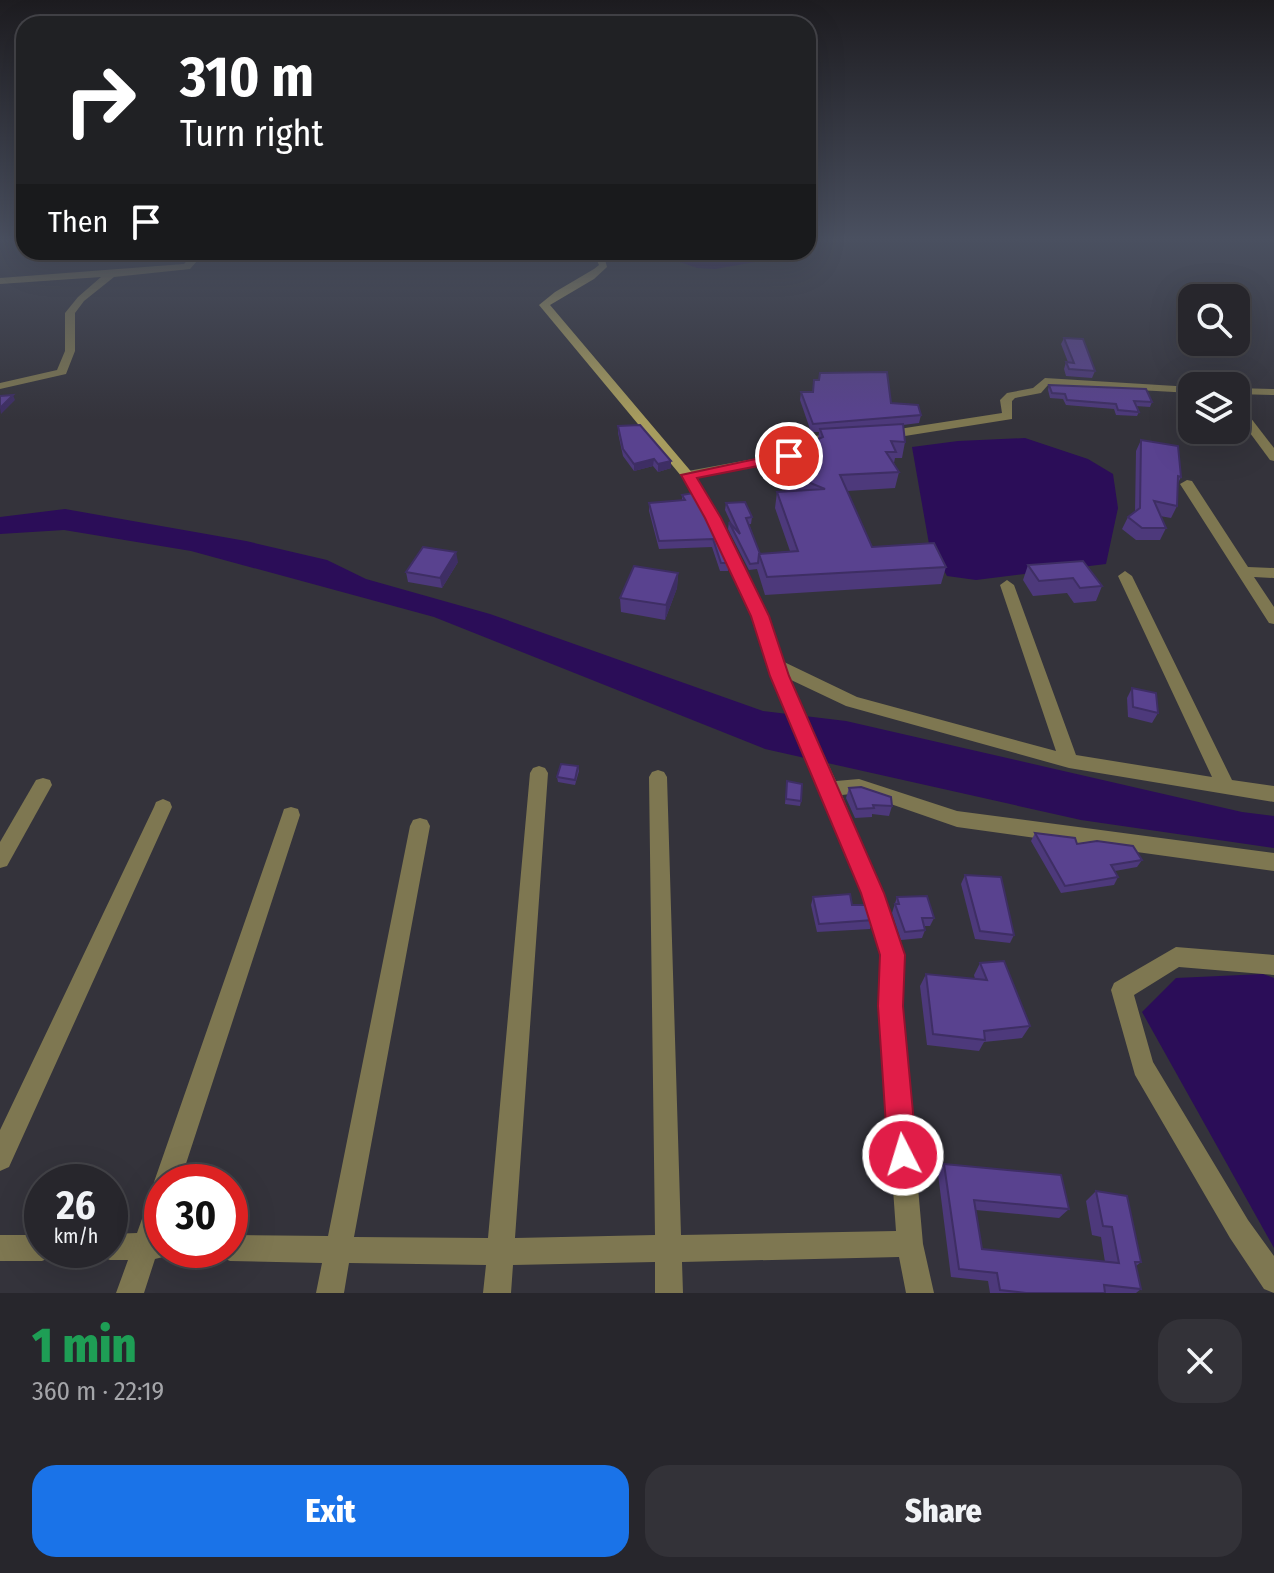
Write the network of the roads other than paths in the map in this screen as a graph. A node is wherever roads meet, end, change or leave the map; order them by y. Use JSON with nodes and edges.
{"nodes":[{"id":1,"x":81,"y":299,"type":"edge"},
{"id":2,"x":550,"y":299,"type":"edge"},
{"id":3,"x":0,"y":386,"type":"edge"},
{"id":4,"x":1178,"y":389,"type":"edge"},
{"id":5,"x":1250,"y":391,"type":"edge"},
{"id":6,"x":1274,"y":392,"type":"edge"},
{"id":7,"x":1250,"y":425,"type":"edge"},
{"id":8,"x":872,"y":436,"type":"edge"},
{"id":9,"x":848,"y":437,"type":"edge"},
{"id":10,"x":1274,"y":457,"type":"edge"},
{"id":11,"x":688,"y":475,"type":"junction"},
{"id":12,"x":1187,"y":484,"type":"dead end"},
{"id":13,"x":1244,"y":572,"type":"junction"},
{"id":14,"x":1274,"y":573,"type":"edge"},
{"id":15,"x":1125,"y":576,"type":"dead end"},
{"id":16,"x":1007,"y":585,"type":"dead end"},
{"id":17,"x":1274,"y":619,"type":"edge"},
{"id":18,"x":778,"y":670,"type":"junction"},
{"id":19,"x":1069,"y":761,"type":"junction"},
{"id":20,"x":539,"y":773,"type":"dead end"},
{"id":21,"x":658,"y":777,"type":"dead end"},
{"id":22,"x":43,"y":785,"type":"dead end"},
{"id":23,"x":828,"y":785,"type":"junction"},
{"id":24,"x":1227,"y":788,"type":"junction"},
{"id":25,"x":1274,"y":794,"type":"edge"},
{"id":26,"x":163,"y":807,"type":"dead end"},
{"id":27,"x":291,"y":815,"type":"dead end"},
{"id":28,"x":420,"y":826,"type":"dead end"},
{"id":29,"x":0,"y":860,"type":"edge"},
{"id":30,"x":1274,"y":862,"type":"edge"},
{"id":31,"x":1274,"y":965,"type":"edge"},
{"id":32,"x":0,"y":1158,"type":"edge"},
{"id":33,"x":173,"y":1164,"type":"edge"},
{"id":34,"x":910,"y":1244,"type":"junction"},
{"id":35,"x":0,"y":1248,"type":"edge"},
{"id":36,"x":24,"y":1248,"type":"edge"},
{"id":37,"x":248,"y":1248,"type":"edge"},
{"id":38,"x":668,"y":1248,"type":"junction"},
{"id":39,"x":338,"y":1250,"type":"junction"},
{"id":40,"x":501,"y":1251,"type":"junction"},
{"id":41,"x":144,"y":1266,"type":"edge"},
{"id":42,"x":1274,"y":1279,"type":"edge"},
{"id":43,"x":130,"y":1293,"type":"edge"},
{"id":44,"x":330,"y":1293,"type":"edge"},
{"id":45,"x":497,"y":1293,"type":"edge"},
{"id":46,"x":669,"y":1293,"type":"edge"},
{"id":47,"x":920,"y":1293,"type":"edge"}],
"edges":[{"from":1,"to":3,"type":"street"},
{"from":2,"to":11,"type":"street"},
{"from":4,"to":8,"type":"street"},
{"from":5,"to":6,"type":"street"},
{"from":7,"to":10,"type":"street"},
{"from":9,"to":11,"type":"street"},
{"from":11,"to":18,"type":"street"},
{"from":12,"to":13,"type":"street"},
{"from":13,"to":14,"type":"street"},
{"from":13,"to":17,"type":"street"},
{"from":15,"to":24,"type":"street"},
{"from":16,"to":19,"type":"street"},
{"from":18,"to":19,"type":"street"},
{"from":18,"to":23,"type":"street"},
{"from":19,"to":24,"type":"street"},
{"from":20,"to":40,"type":"street"},
{"from":21,"to":38,"type":"street"},
{"from":22,"to":29,"type":"street"},
{"from":23,"to":30,"type":"street"},
{"from":23,"to":34,"type":"street"},
{"from":24,"to":25,"type":"street"},
{"from":26,"to":32,"type":"street"},
{"from":27,"to":33,"type":"street"},
{"from":28,"to":39,"type":"street"},
{"from":31,"to":42,"type":"street"},
{"from":34,"to":38,"type":"street"},
{"from":34,"to":47,"type":"street"},
{"from":35,"to":36,"type":"street"},
{"from":37,"to":39,"type":"street"},
{"from":38,"to":40,"type":"street"},
{"from":38,"to":46,"type":"street"},
{"from":39,"to":40,"type":"street"},
{"from":39,"to":44,"type":"street"},
{"from":40,"to":45,"type":"street"},
{"from":41,"to":43,"type":"street"}]}
